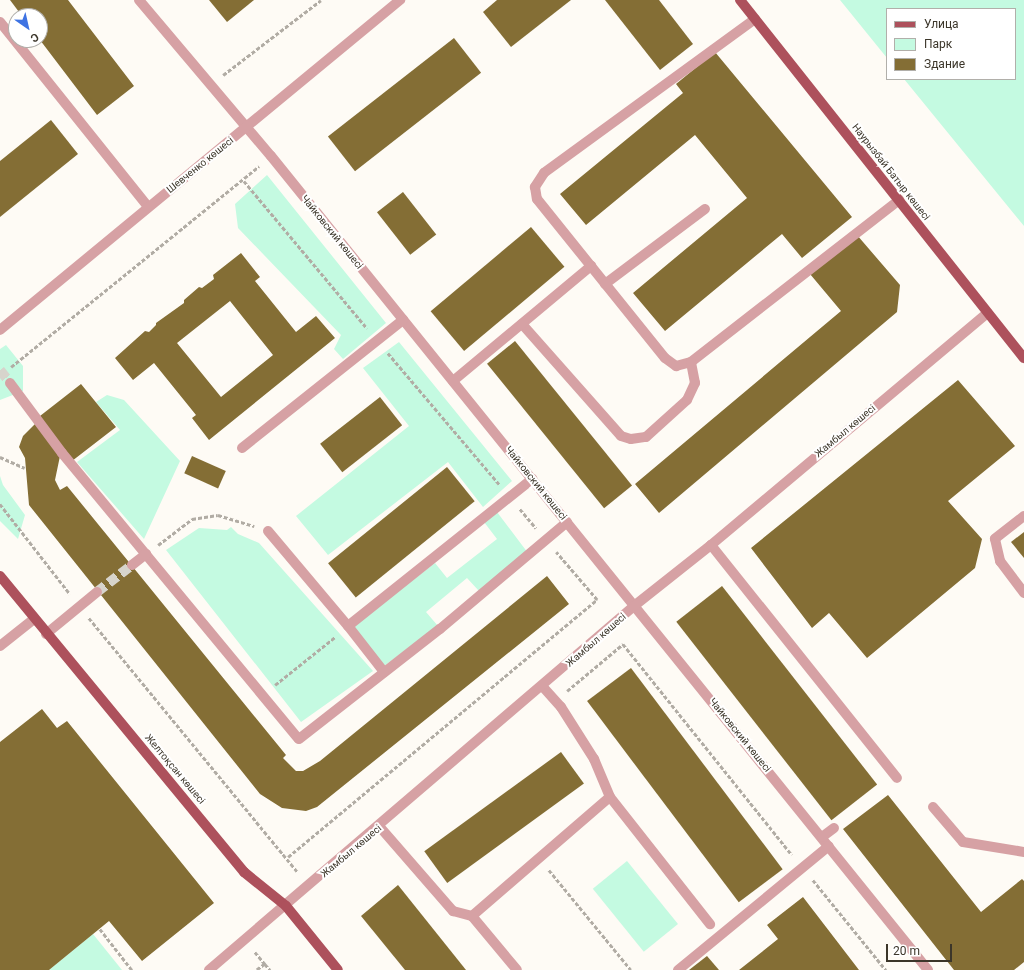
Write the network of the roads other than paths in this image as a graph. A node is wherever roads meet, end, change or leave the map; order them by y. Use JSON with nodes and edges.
{"nodes":[{"id":1,"x":139,"y":0,"type":"edge"},
{"id":2,"x":400,"y":0,"type":"edge"},
{"id":3,"x":740,"y":0,"type":"edge"},
{"id":4,"x":755,"y":19,"type":"junction"},
{"id":5,"x":0,"y":22,"type":"edge"},
{"id":6,"x":246,"y":127,"type":"junction"},
{"id":7,"x":899,"y":200,"type":"junction"},
{"id":8,"x":148,"y":207,"type":"junction"},
{"id":9,"x":705,"y":209,"type":"dead end"},
{"id":10,"x":591,"y":266,"type":"junction"},
{"id":11,"x":605,"y":284,"type":"junction"},
{"id":12,"x":987,"y":313,"type":"junction"},
{"id":13,"x":403,"y":320,"type":"junction"},
{"id":14,"x":522,"y":324,"type":"junction"},
{"id":15,"x":0,"y":330,"type":"edge"},
{"id":16,"x":1024,"y":358,"type":"edge"},
{"id":17,"x":691,"y":362,"type":"junction"},
{"id":18,"x":453,"y":382,"type":"junction"},
{"id":19,"x":10,"y":383,"type":"tunnel mouth"},
{"id":20,"x":242,"y":448,"type":"dead end"},
{"id":21,"x":532,"y":479,"type":"junction"},
{"id":22,"x":1024,"y":516,"type":"edge"},
{"id":23,"x":567,"y":522,"type":"junction"},
{"id":24,"x":268,"y":531,"type":"road end"},
{"id":25,"x":711,"y":545,"type":"junction"},
{"id":26,"x":146,"y":554,"type":"junction"},
{"id":27,"x":132,"y":565,"type":"tunnel mouth"},
{"id":28,"x":0,"y":576,"type":"edge"},
{"id":29,"x":97,"y":592,"type":"tunnel mouth"},
{"id":30,"x":1024,"y":593,"type":"edge"},
{"id":31,"x":634,"y":606,"type":"junction"},
{"id":32,"x":34,"y":619,"type":"junction"},
{"id":33,"x":348,"y":626,"type":"junction"},
{"id":34,"x":46,"y":634,"type":"junction"},
{"id":35,"x":0,"y":646,"type":"edge"},
{"id":36,"x":384,"y":672,"type":"junction"},
{"id":37,"x":543,"y":687,"type":"junction"},
{"id":38,"x":897,"y":778,"type":"dead end"},
{"id":39,"x":610,"y":798,"type":"junction"},
{"id":40,"x":933,"y":807,"type":"dead end"},
{"id":41,"x":379,"y":826,"type":"junction"},
{"id":42,"x":834,"y":828,"type":"dead end"},
{"id":43,"x":822,"y":837,"type":"junction"},
{"id":44,"x":829,"y":846,"type":"junction"},
{"id":45,"x":1024,"y":852,"type":"edge"},
{"id":46,"x":286,"y":906,"type":"junction"},
{"id":47,"x":472,"y":916,"type":"junction"},
{"id":48,"x":710,"y":924,"type":"dead end"},
{"id":49,"x":209,"y":970,"type":"edge"},
{"id":50,"x":338,"y":970,"type":"edge"},
{"id":51,"x":517,"y":970,"type":"edge"},
{"id":52,"x":678,"y":970,"type":"edge"},
{"id":53,"x":928,"y":970,"type":"edge"}],
"edges":[{"from":1,"to":6,"type":"street","name":"Чайковский көшесі"},
{"from":2,"to":6,"type":"street","name":"Шевченко көшесі"},
{"from":3,"to":4,"type":"main road","name":"Наурызбай Батыр көшесі"},
{"from":4,"to":7,"type":"main road","name":"Наурызбай Батыр көшесі"},
{"from":4,"to":10,"type":"street"},
{"from":5,"to":8,"type":"street"},
{"from":6,"to":8,"type":"street","name":"Шевченко көшесі"},
{"from":6,"to":13,"type":"street","name":"Чайковский көшесі"},
{"from":7,"to":12,"type":"main road","name":"Наурызбай Батыр көшесі"},
{"from":7,"to":17,"type":"street"},
{"from":8,"to":15,"type":"street","name":"Шевченко көшесі"},
{"from":9,"to":11,"type":"street"},
{"from":10,"to":11,"type":"street"},
{"from":10,"to":14,"type":"street"},
{"from":11,"to":17,"type":"street"},
{"from":12,"to":16,"type":"main road","name":"Наурызбай Батыр көшесі"},
{"from":12,"to":25,"type":"street","name":"Жамбыл көшесі"},
{"from":13,"to":18,"type":"street","name":"Чайковский көшесі"},
{"from":13,"to":20,"type":"street"},
{"from":14,"to":17,"type":"street"},
{"from":14,"to":18,"type":"street"},
{"from":18,"to":21,"type":"street","name":"Чайковский көшесі"},
{"from":19,"to":26,"type":"street"},
{"from":21,"to":23,"type":"street","name":"Чайковский көшесі"},
{"from":21,"to":33,"type":"street"},
{"from":22,"to":30,"type":"street"},
{"from":23,"to":31,"type":"street","name":"Чайковский көшесі"},
{"from":23,"to":36,"type":"street"},
{"from":24,"to":33,"type":"street"},
{"from":25,"to":31,"type":"street","name":"Жамбыл көшесі"},
{"from":25,"to":38,"type":"street"},
{"from":26,"to":27,"type":"street"},
{"from":26,"to":36,"type":"street"},
{"from":28,"to":32,"type":"main road","name":"Желтоқсан көшесі"},
{"from":29,"to":34,"type":"street"},
{"from":31,"to":37,"type":"street","name":"Жамбыл көшесі"},
{"from":31,"to":43,"type":"street","name":"Чайковский көшесі"},
{"from":32,"to":34,"type":"main road","name":"Желтоқсан көшесі"},
{"from":32,"to":35,"type":"street"},
{"from":33,"to":36,"type":"street"},
{"from":34,"to":46,"type":"main road","name":"Желтоқсан көшесі"},
{"from":37,"to":39,"type":"street"},
{"from":37,"to":41,"type":"street","name":"Жамбыл көшесі"},
{"from":39,"to":47,"type":"street"},
{"from":39,"to":48,"type":"street"},
{"from":40,"to":45,"type":"street"},
{"from":41,"to":46,"type":"street","name":"Жамбыл көшесі"},
{"from":41,"to":47,"type":"street"},
{"from":42,"to":43,"type":"street"},
{"from":43,"to":44,"type":"street","name":"Чайковский көшесі"},
{"from":44,"to":52,"type":"street"},
{"from":44,"to":53,"type":"street","name":"Чайковский көшесі"},
{"from":46,"to":49,"type":"street","name":"Жамбыл көшесі"},
{"from":46,"to":50,"type":"main road","name":"Желтоқсан көшесі"},
{"from":47,"to":51,"type":"street"}]}
